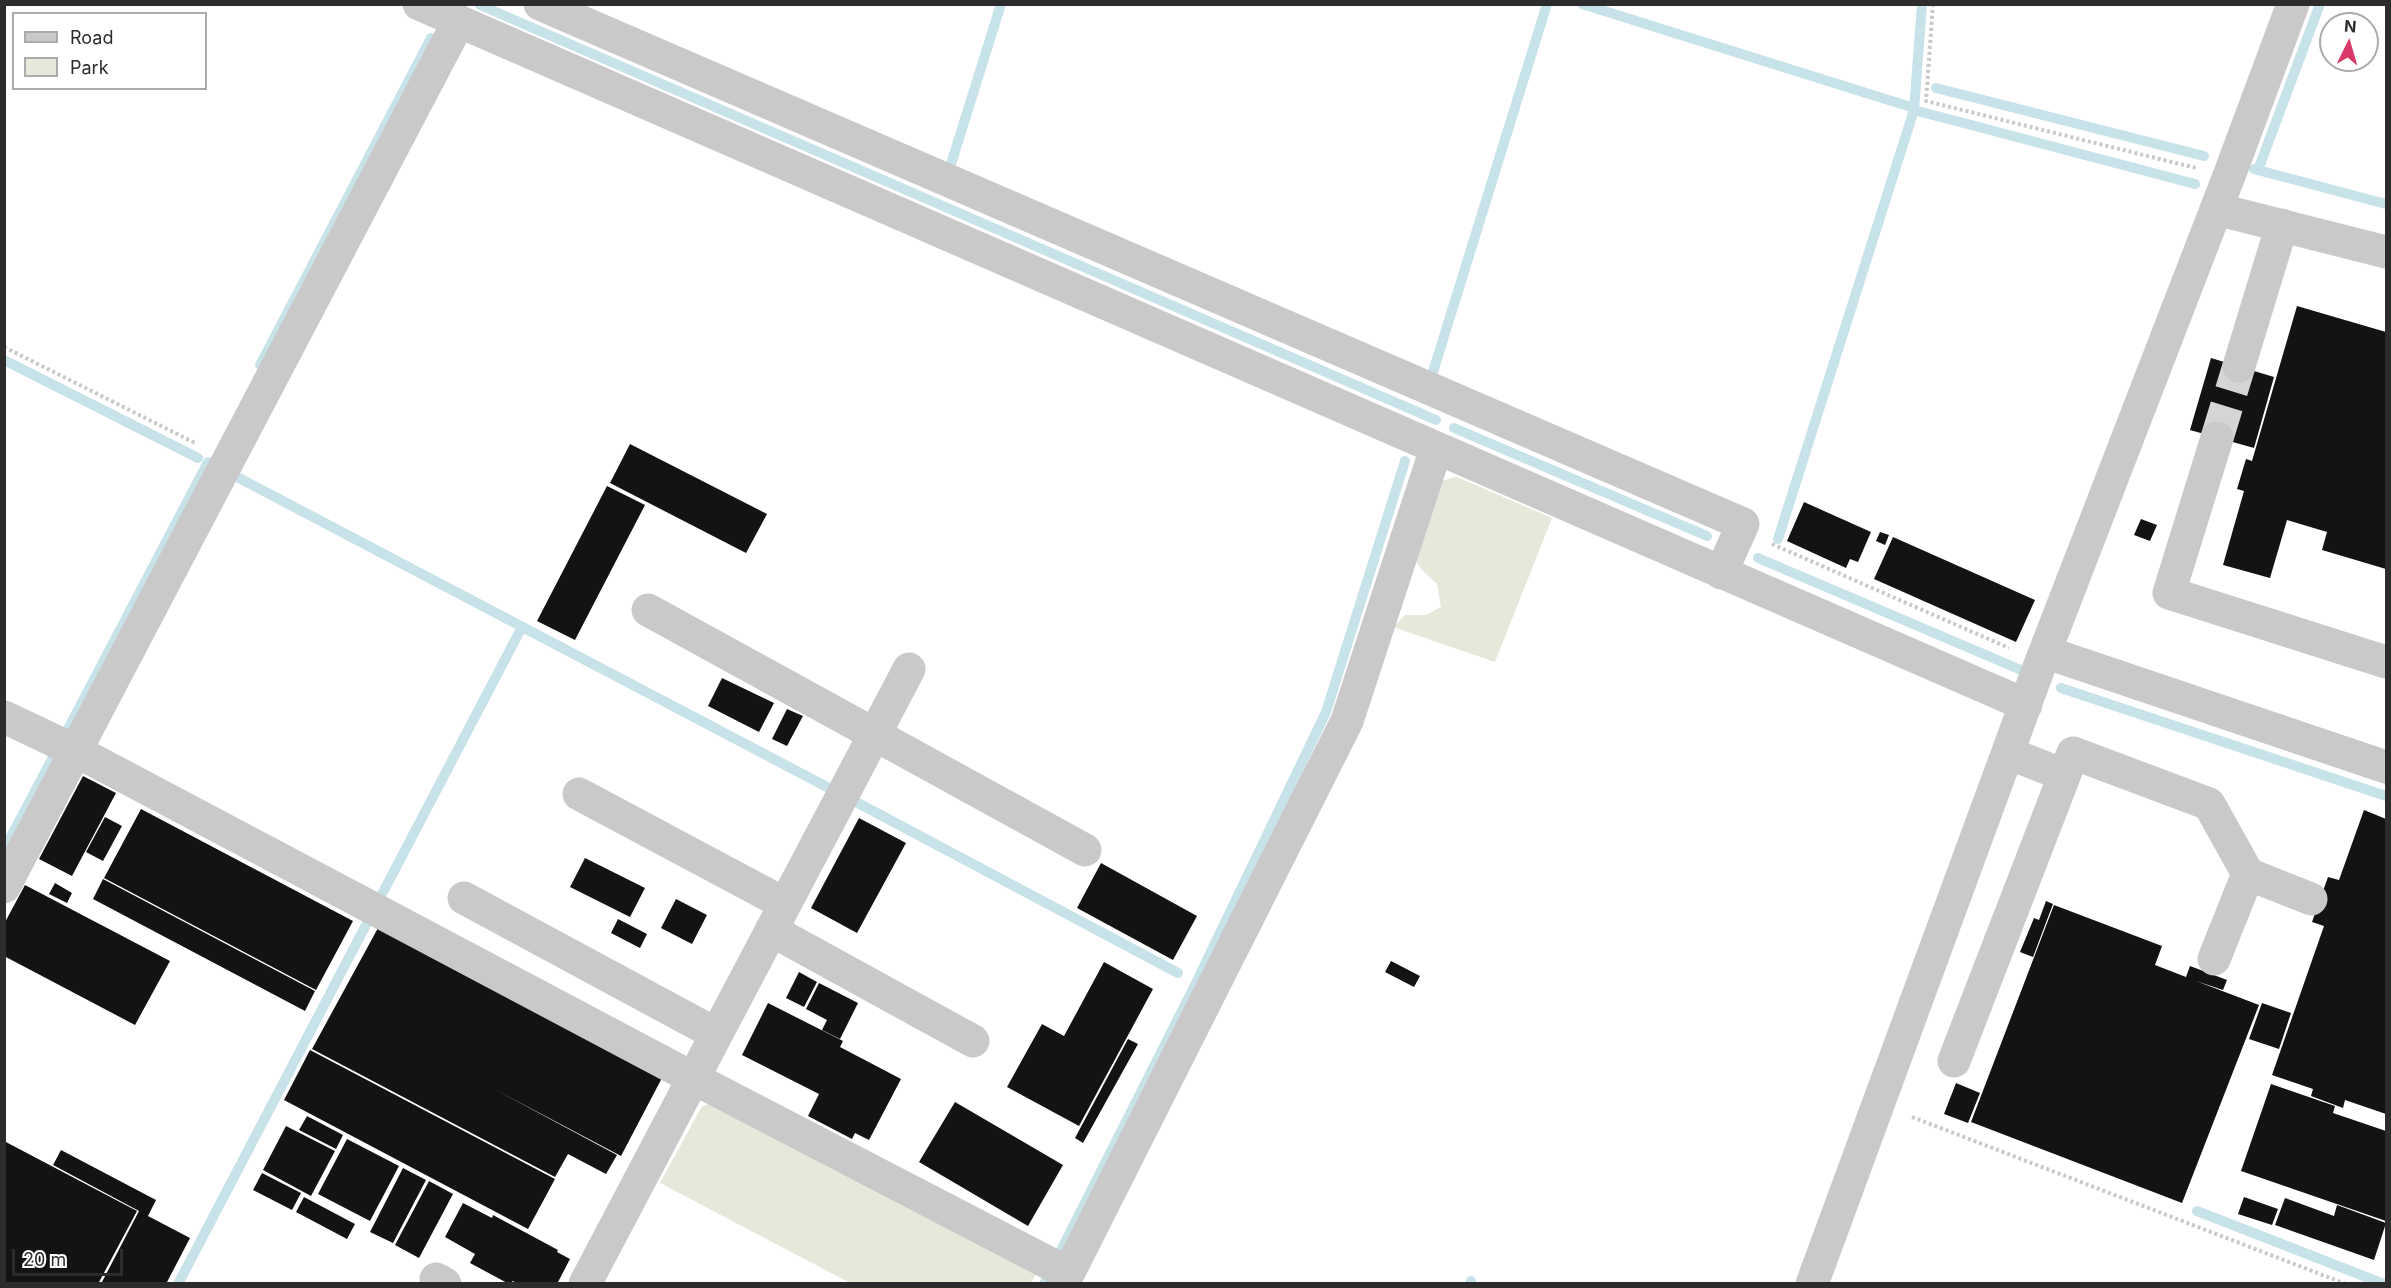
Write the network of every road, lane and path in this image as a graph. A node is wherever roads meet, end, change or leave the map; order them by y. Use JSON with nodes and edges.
{"nodes":[{"id":1,"x":540,"y":4,"type":"edge"},
{"id":2,"x":1933,"y":4,"type":"edge"},
{"id":3,"x":2292,"y":4,"type":"edge"},
{"id":4,"x":439,"y":11,"type":"edge"},
{"id":5,"x":2229,"y":176,"type":"junction"},
{"id":6,"x":2216,"y":208,"type":"junction"},
{"id":7,"x":2282,"y":225,"type":"junction"},
{"id":8,"x":2386,"y":252,"type":"edge"},
{"id":9,"x":4,"y":347,"type":"edge"},
{"id":10,"x":2239,"y":366,"type":"tunnel mouth"},
{"id":11,"x":2217,"y":438,"type":"tunnel mouth"},
{"id":12,"x":1436,"y":449,"type":"junction"},
{"id":13,"x":229,"y":460,"type":"junction"},
{"id":14,"x":1741,"y":531,"type":"junction"},
{"id":15,"x":1721,"y":573,"type":"junction"},
{"id":16,"x":648,"y":610,"type":"dead end"},
{"id":17,"x":2043,"y":657,"type":"junction"},
{"id":18,"x":2386,"y":662,"type":"edge"},
{"id":19,"x":909,"y":669,"type":"dead end"},
{"id":20,"x":2026,"y":705,"type":"junction"},
{"id":21,"x":4,"y":717,"type":"edge"},
{"id":22,"x":875,"y":734,"type":"junction"},
{"id":23,"x":76,"y":751,"type":"junction"},
{"id":24,"x":2008,"y":753,"type":"junction"},
{"id":25,"x":2386,"y":767,"type":"edge"},
{"id":26,"x":2064,"y":775,"type":"junction"},
{"id":27,"x":579,"y":794,"type":"dead end"},
{"id":28,"x":1085,"y":850,"type":"dead end"},
{"id":29,"x":2248,"y":874,"type":"junction"},
{"id":30,"x":4,"y":887,"type":"edge"},
{"id":31,"x":464,"y":898,"type":"dead end"},
{"id":32,"x":2311,"y":900,"type":"dead end"},
{"id":33,"x":778,"y":917,"type":"junction"},
{"id":34,"x":2214,"y":959,"type":"dead end"},
{"id":35,"x":716,"y":1034,"type":"junction"},
{"id":36,"x":973,"y":1041,"type":"dead end"},
{"id":37,"x":1954,"y":1061,"type":"dead end"},
{"id":38,"x":693,"y":1078,"type":"junction"},
{"id":39,"x":1878,"y":1104,"type":"junction"},
{"id":40,"x":1059,"y":1271,"type":"edge"},
{"id":41,"x":585,"y":1284,"type":"edge"},
{"id":42,"x":1812,"y":1284,"type":"edge"},
{"id":43,"x":2346,"y":1284,"type":"edge"}],
"edges":[{"from":1,"to":14,"type":"street"},
{"from":2,"to":5,"type":"path"},
{"from":3,"to":5,"type":"street"},
{"from":4,"to":12,"type":"street"},
{"from":4,"to":13,"type":"street"},
{"from":5,"to":6,"type":"street"},
{"from":6,"to":7,"type":"street"},
{"from":6,"to":17,"type":"street"},
{"from":7,"to":8,"type":"street"},
{"from":7,"to":10,"type":"street"},
{"from":9,"to":13,"type":"path"},
{"from":11,"to":18,"type":"street"},
{"from":12,"to":15,"type":"street"},
{"from":12,"to":40,"type":"street"},
{"from":13,"to":23,"type":"street"},
{"from":14,"to":15,"type":"street"},
{"from":14,"to":17,"type":"path"},
{"from":15,"to":20,"type":"street"},
{"from":16,"to":22,"type":"street"},
{"from":17,"to":20,"type":"street"},
{"from":17,"to":25,"type":"street"},
{"from":19,"to":22,"type":"street"},
{"from":20,"to":24,"type":"street"},
{"from":21,"to":23,"type":"street"},
{"from":22,"to":28,"type":"street"},
{"from":22,"to":33,"type":"street"},
{"from":23,"to":30,"type":"street"},
{"from":23,"to":38,"type":"street"},
{"from":24,"to":26,"type":"street"},
{"from":24,"to":39,"type":"street"},
{"from":26,"to":29,"type":"street"},
{"from":26,"to":37,"type":"street"},
{"from":27,"to":33,"type":"street"},
{"from":29,"to":32,"type":"street"},
{"from":29,"to":34,"type":"street"},
{"from":31,"to":35,"type":"street"},
{"from":33,"to":35,"type":"street"},
{"from":33,"to":36,"type":"street"},
{"from":35,"to":38,"type":"street"},
{"from":38,"to":40,"type":"street"},
{"from":38,"to":41,"type":"street"},
{"from":39,"to":42,"type":"street"},
{"from":39,"to":43,"type":"path"}]}
